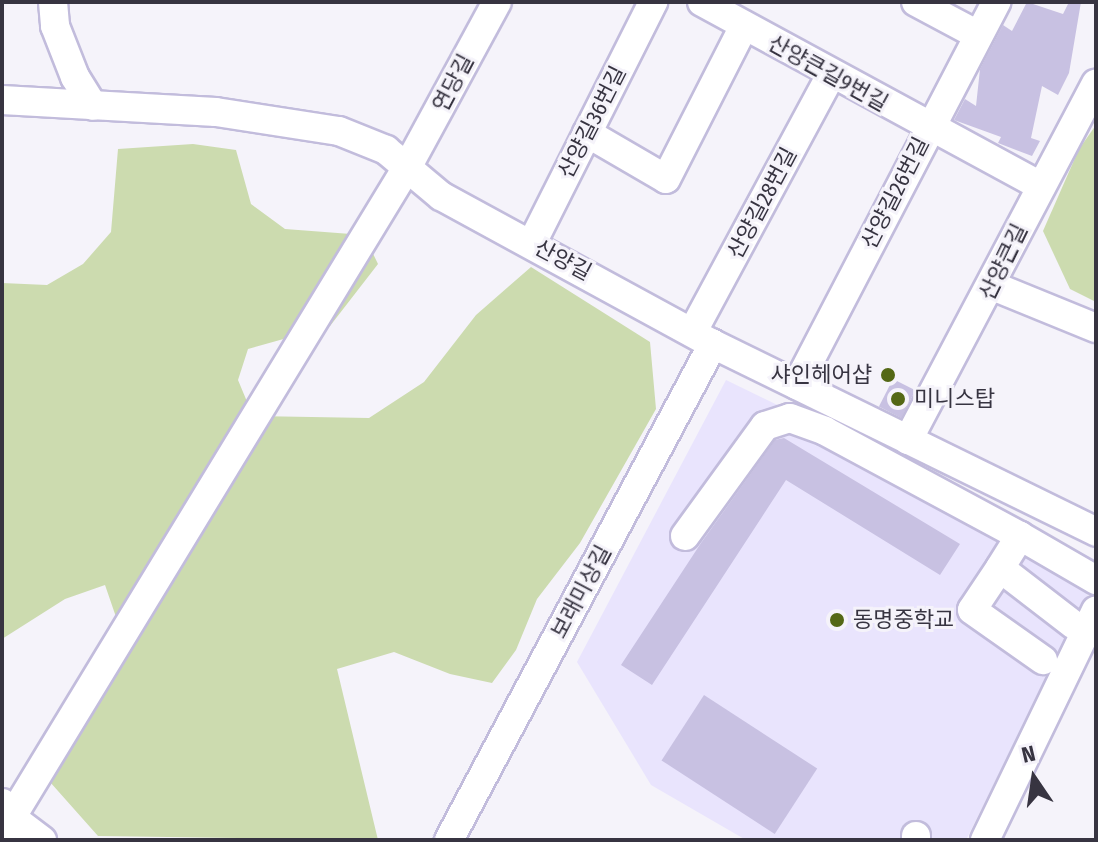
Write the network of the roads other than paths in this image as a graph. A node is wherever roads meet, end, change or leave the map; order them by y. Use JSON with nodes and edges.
{"nodes":[{"id":1,"x":53,"y":2,"type":"edge"},
{"id":2,"x":497,"y":2,"type":"edge"},
{"id":3,"x":653,"y":2,"type":"edge"},
{"id":4,"x":702,"y":2,"type":"edge"},
{"id":5,"x":916,"y":2,"type":"edge"},
{"id":6,"x":996,"y":2,"type":"edge"},
{"id":7,"x":744,"y":26,"type":"junction"},
{"id":8,"x":978,"y":35,"type":"junction"},
{"id":9,"x":831,"y":75,"type":"junction"},
{"id":10,"x":1096,"y":83,"type":"edge"},
{"id":11,"x":2,"y":100,"type":"edge"},
{"id":12,"x":93,"y":106,"type":"junction"},
{"id":13,"x":927,"y":128,"type":"junction"},
{"id":14,"x":587,"y":133,"type":"junction"},
{"id":15,"x":409,"y":164,"type":"junction"},
{"id":16,"x":1041,"y":186,"type":"junction"},
{"id":17,"x":532,"y":243,"type":"junction"},
{"id":18,"x":993,"y":286,"type":"junction"},
{"id":19,"x":1096,"y":328,"type":"edge"},
{"id":20,"x":703,"y":338,"type":"junction"},
{"id":21,"x":797,"y":385,"type":"junction"},
{"id":22,"x":908,"y":440,"type":"junction"},
{"id":23,"x":1096,"y":532,"type":"edge"},
{"id":24,"x":685,"y":536,"type":"dead end"},
{"id":25,"x":1020,"y":536,"type":"junction"},
{"id":26,"x":1000,"y":568,"type":"junction"},
{"id":27,"x":1096,"y":580,"type":"edge"},
{"id":28,"x":1085,"y":618,"type":"edge"},
{"id":29,"x":1043,"y":660,"type":"dead end"},
{"id":30,"x":5,"y":818,"type":"edge"},
{"id":31,"x":42,"y":840,"type":"edge"},
{"id":32,"x":449,"y":840,"type":"edge"},
{"id":33,"x":985,"y":840,"type":"edge"}],
"edges":[{"from":1,"to":12,"type":"street"},
{"from":2,"to":15,"type":"street","name":"연당길"},
{"from":3,"to":14,"type":"street","name":"산양길36번길"},
{"from":4,"to":7,"type":"street","name":"산양큰길9번길"},
{"from":5,"to":8,"type":"street"},
{"from":6,"to":8,"type":"street","name":"산양길26번길"},
{"from":7,"to":9,"type":"street","name":"산양큰길9번길"},
{"from":7,"to":14,"type":"street"},
{"from":8,"to":13,"type":"street","name":"산양길26번길"},
{"from":9,"to":13,"type":"street","name":"산양큰길9번길"},
{"from":9,"to":20,"type":"street","name":"산양길28번길"},
{"from":10,"to":16,"type":"street","name":"산양큰길"},
{"from":11,"to":12,"type":"street","name":"산양길"},
{"from":12,"to":15,"type":"street","name":"산양길"},
{"from":13,"to":16,"type":"street","name":"산양큰길9번길"},
{"from":13,"to":21,"type":"street","name":"산양길26번길"},
{"from":14,"to":17,"type":"street","name":"산양길36번길"},
{"from":15,"to":17,"type":"street","name":"산양길"},
{"from":15,"to":30,"type":"street","name":"연당길"},
{"from":16,"to":18,"type":"street","name":"산양큰길"},
{"from":17,"to":20,"type":"street","name":"산양길"},
{"from":18,"to":19,"type":"street"},
{"from":18,"to":22,"type":"street","name":"산양큰길"},
{"from":20,"to":21,"type":"street","name":"산양길"},
{"from":20,"to":32,"type":"street","name":"보래미상길"},
{"from":21,"to":22,"type":"street","name":"산양길"},
{"from":22,"to":23,"type":"street","name":"산양길"},
{"from":24,"to":25,"type":"street"},
{"from":25,"to":26,"type":"street"},
{"from":25,"to":27,"type":"street"},
{"from":26,"to":28,"type":"street"},
{"from":26,"to":29,"type":"street"},
{"from":28,"to":33,"type":"street"},
{"from":30,"to":31,"type":"street"}]}
